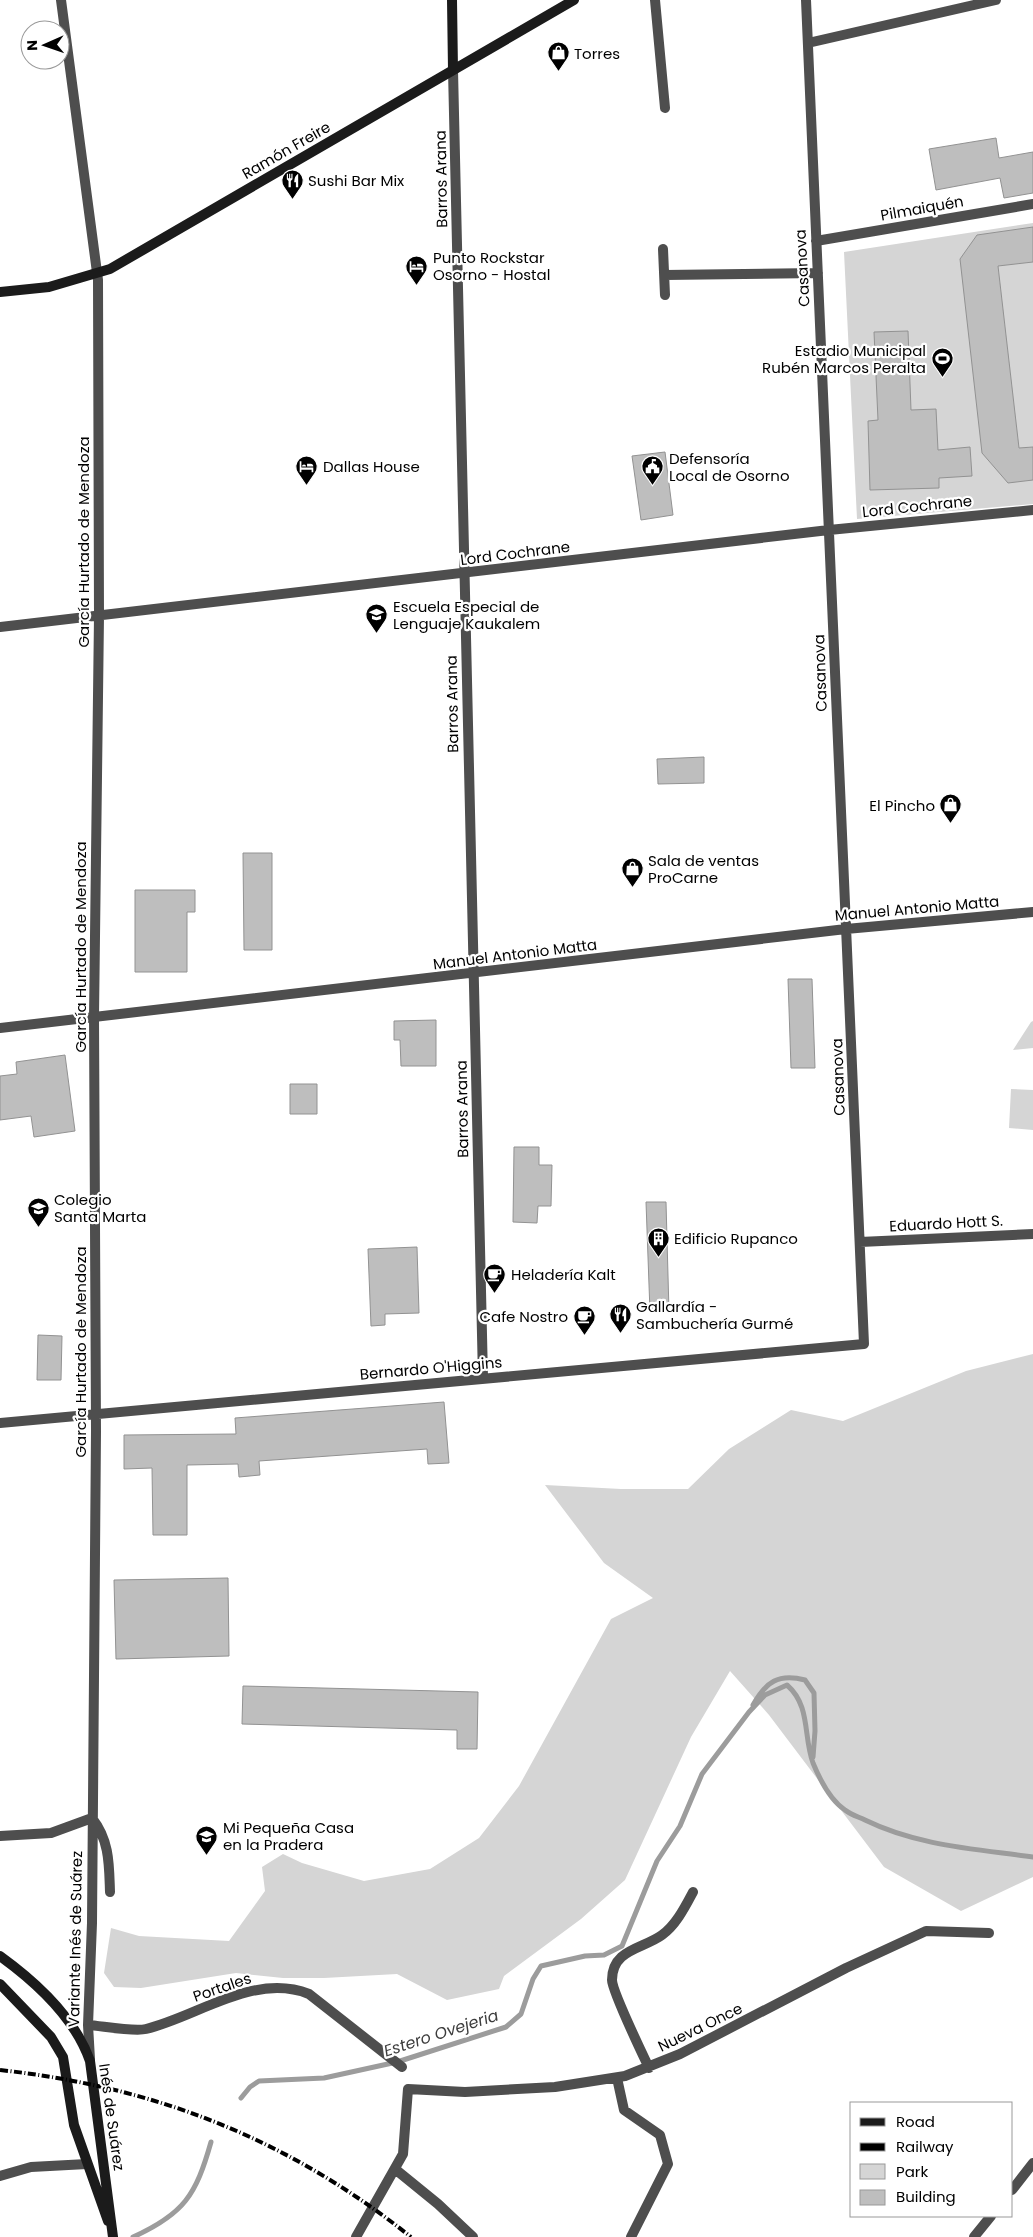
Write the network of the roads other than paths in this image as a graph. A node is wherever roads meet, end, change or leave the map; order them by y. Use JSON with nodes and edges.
{"nodes":[{"id":1,"x":61,"y":0,"type":"edge"},
{"id":2,"x":452,"y":0,"type":"edge"},
{"id":3,"x":574,"y":0,"type":"edge"},
{"id":4,"x":655,"y":0,"type":"edge"},
{"id":5,"x":806,"y":0,"type":"edge"},
{"id":6,"x":996,"y":0,"type":"edge"},
{"id":7,"x":808,"y":43,"type":"junction"},
{"id":8,"x":453,"y":70,"type":"junction"},
{"id":9,"x":665,"y":108,"type":"dead end"},
{"id":10,"x":1033,"y":204,"type":"edge"},
{"id":11,"x":816,"y":241,"type":"junction"},
{"id":12,"x":663,"y":249,"type":"dead end"},
{"id":13,"x":97,"y":273,"type":"junction"},
{"id":14,"x":818,"y":273,"type":"junction"},
{"id":15,"x":664,"y":275,"type":"junction"},
{"id":16,"x":0,"y":292,"type":"edge"},
{"id":17,"x":665,"y":295,"type":"dead end"},
{"id":18,"x":1033,"y":510,"type":"edge"},
{"id":19,"x":829,"y":530,"type":"junction"},
{"id":20,"x":464,"y":574,"type":"junction"},
{"id":21,"x":99,"y":616,"type":"junction"},
{"id":22,"x":0,"y":628,"type":"edge"},
{"id":23,"x":1033,"y":912,"type":"edge"},
{"id":24,"x":846,"y":929,"type":"junction"},
{"id":25,"x":474,"y":974,"type":"junction"},
{"id":26,"x":94,"y":1017,"type":"junction"},
{"id":27,"x":0,"y":1028,"type":"edge"},
{"id":28,"x":1033,"y":1234,"type":"edge"},
{"id":29,"x":860,"y":1242,"type":"junction"},
{"id":30,"x":864,"y":1344,"type":"joint"},
{"id":31,"x":483,"y":1378,"type":"junction"},
{"id":32,"x":96,"y":1413,"type":"junction"},
{"id":33,"x":0,"y":1423,"type":"edge"},
{"id":34,"x":92,"y":1818,"type":"junction"},
{"id":35,"x":0,"y":1836,"type":"edge"},
{"id":36,"x":110,"y":1892,"type":"dead end"},
{"id":37,"x":693,"y":1892,"type":"dead end"},
{"id":38,"x":989,"y":1933,"type":"dead end"},
{"id":39,"x":0,"y":1956,"type":"edge"},
{"id":40,"x":0,"y":1984,"type":"edge"},
{"id":41,"x":88,"y":2025,"type":"junction"},
{"id":42,"x":90,"y":2061,"type":"junction"},
{"id":43,"x":402,"y":2067,"type":"dead end"},
{"id":44,"x":649,"y":2068,"type":"junction"},
{"id":45,"x":617,"y":2078,"type":"junction"},
{"id":46,"x":87,"y":2164,"type":"junction"},
{"id":47,"x":1033,"y":2164,"type":"edge"},
{"id":48,"x":395,"y":2168,"type":"junction"},
{"id":49,"x":0,"y":2176,"type":"edge"},
{"id":50,"x":1013,"y":2189,"type":"edge"},
{"id":51,"x":990,"y":2217,"type":"edge"},
{"id":52,"x":112,"y":2232,"type":"edge"},
{"id":53,"x":356,"y":2237,"type":"edge"},
{"id":54,"x":473,"y":2237,"type":"edge"},
{"id":55,"x":631,"y":2237,"type":"edge"},
{"id":56,"x":974,"y":2237,"type":"edge"}],
"edges":[{"from":1,"to":13,"type":"street","name":"García Hurtado de Mendoza"},
{"from":2,"to":8,"type":"main road","name":"Barros Arana"},
{"from":3,"to":8,"type":"main road","name":"Ramón Freire"},
{"from":4,"to":9,"type":"street"},
{"from":5,"to":7,"type":"street","name":"Casanova"},
{"from":6,"to":7,"type":"street"},
{"from":7,"to":11,"type":"street","name":"Casanova"},
{"from":8,"to":13,"type":"main road","name":"Ramón Freire"},
{"from":8,"to":20,"type":"street","name":"Barros Arana"},
{"from":10,"to":11,"type":"street","name":"Pilmaiquén"},
{"from":11,"to":14,"type":"street","name":"Casanova"},
{"from":12,"to":15,"type":"street"},
{"from":13,"to":16,"type":"main road","name":"Ramón Freire"},
{"from":13,"to":21,"type":"street","name":"García Hurtado de Mendoza"},
{"from":14,"to":15,"type":"street"},
{"from":14,"to":19,"type":"street","name":"Casanova"},
{"from":15,"to":17,"type":"street"},
{"from":18,"to":19,"type":"street","name":"Lord Cochrane"},
{"from":19,"to":20,"type":"street","name":"Lord Cochrane"},
{"from":19,"to":24,"type":"street","name":"Casanova"},
{"from":20,"to":21,"type":"street","name":"Lord Cochrane"},
{"from":20,"to":25,"type":"street","name":"Barros Arana"},
{"from":21,"to":22,"type":"street","name":"Lord Cochrane"},
{"from":21,"to":26,"type":"street","name":"García Hurtado de Mendoza"},
{"from":23,"to":24,"type":"street","name":"Manuel Antonio Matta"},
{"from":24,"to":25,"type":"street","name":"Manuel Antonio Matta"},
{"from":24,"to":29,"type":"street","name":"Casanova"},
{"from":25,"to":26,"type":"street","name":"Manuel Antonio Matta"},
{"from":25,"to":31,"type":"street","name":"Barros Arana"},
{"from":26,"to":27,"type":"street","name":"Manuel Antonio Matta"},
{"from":26,"to":32,"type":"street","name":"García Hurtado de Mendoza"},
{"from":28,"to":29,"type":"street","name":"Eduardo Hott S."},
{"from":29,"to":30,"type":"street","name":"Casanova"},
{"from":30,"to":31,"type":"street","name":"Bernardo O'Higgins"},
{"from":31,"to":32,"type":"street","name":"Bernardo O'Higgins"},
{"from":32,"to":33,"type":"street","name":"Bernardo O'Higgins"},
{"from":32,"to":34,"type":"street","name":"García Hurtado de Mendoza"},
{"from":34,"to":35,"type":"street"},
{"from":34,"to":36,"type":"street"},
{"from":34,"to":41,"type":"street","name":"Variante Inés de Suárez"},
{"from":37,"to":44,"type":"street"},
{"from":38,"to":44,"type":"street","name":"Nueva Once"},
{"from":39,"to":42,"type":"main road","name":"Inés de Suárez"},
{"from":40,"to":46,"type":"main road","name":"Inés de Suárez"},
{"from":41,"to":42,"type":"street","name":"Variante Inés de Suárez"},
{"from":41,"to":43,"type":"street","name":"Portales"},
{"from":42,"to":52,"type":"main road","name":"Inés de Suárez"},
{"from":44,"to":45,"type":"street","name":"Nueva Once"},
{"from":45,"to":48,"type":"street","name":"Nueva Once"},
{"from":45,"to":55,"type":"street"},
{"from":46,"to":49,"type":"street"},
{"from":46,"to":52,"type":"main road","name":"Inés de Suárez"},
{"from":47,"to":50,"type":"street"},
{"from":48,"to":53,"type":"street"},
{"from":48,"to":54,"type":"street"},
{"from":51,"to":56,"type":"street"}]}
